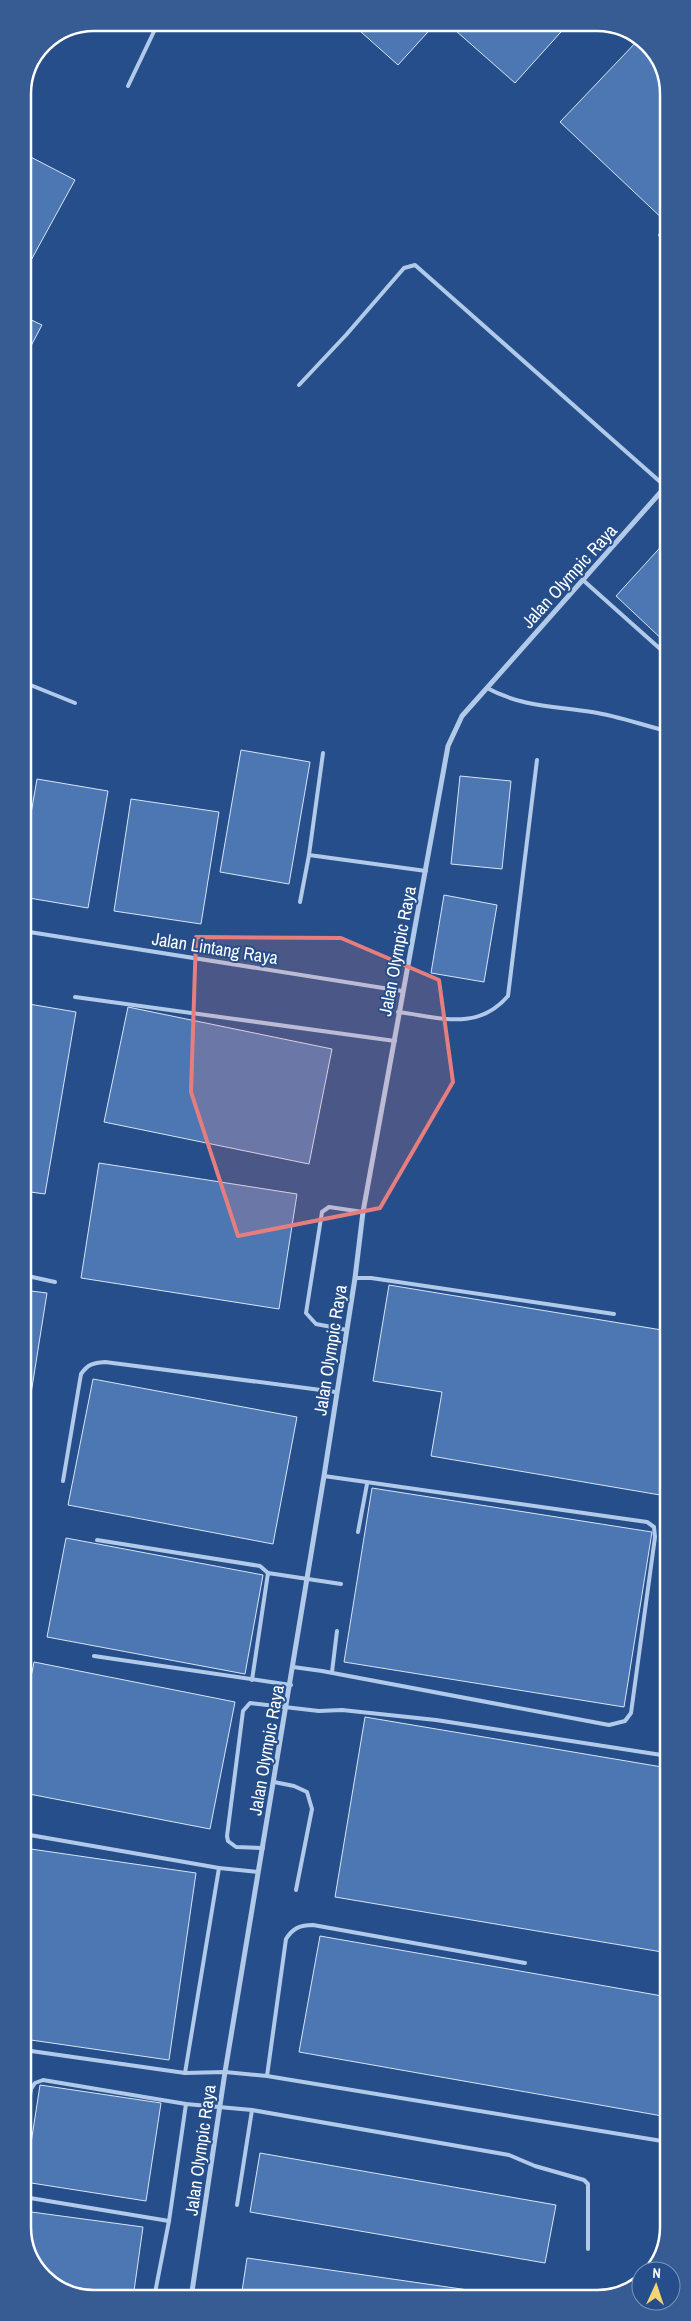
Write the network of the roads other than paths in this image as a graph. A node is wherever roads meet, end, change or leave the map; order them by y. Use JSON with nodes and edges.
{"nodes":[{"id":1,"x":154,"y":31,"type":"edge"},
{"id":2,"x":128,"y":86,"type":"dead end"},
{"id":3,"x":299,"y":385,"type":"dead end"},
{"id":4,"x":660,"y":480,"type":"edge"},
{"id":5,"x":660,"y":494,"type":"edge"},
{"id":6,"x":584,"y":580,"type":"junction"},
{"id":7,"x":660,"y":648,"type":"edge"},
{"id":8,"x":31,"y":685,"type":"edge"},
{"id":9,"x":487,"y":688,"type":"junction"},
{"id":10,"x":75,"y":703,"type":"dead end"},
{"id":11,"x":660,"y":729,"type":"edge"},
{"id":12,"x":323,"y":753,"type":"dead end"},
{"id":13,"x":537,"y":760,"type":"dead end"},
{"id":14,"x":309,"y":855,"type":"junction"},
{"id":15,"x":426,"y":871,"type":"junction"},
{"id":16,"x":300,"y":902,"type":"dead end"},
{"id":17,"x":31,"y":932,"type":"edge"},
{"id":18,"x":402,"y":991,"type":"junction"},
{"id":19,"x":75,"y":997,"type":"dead end"},
{"id":20,"x":398,"y":1012,"type":"junction"},
{"id":21,"x":395,"y":1041,"type":"junction"},
{"id":22,"x":363,"y":1212,"type":"junction"},
{"id":23,"x":31,"y":1277,"type":"edge"},
{"id":24,"x":355,"y":1278,"type":"junction"},
{"id":25,"x":55,"y":1282,"type":"dead end"},
{"id":26,"x":614,"y":1314,"type":"dead end"},
{"id":27,"x":347,"y":1330,"type":"junction"},
{"id":28,"x":336,"y":1392,"type":"junction"},
{"id":29,"x":324,"y":1476,"type":"junction"},
{"id":30,"x":63,"y":1481,"type":"dead end"},
{"id":31,"x":367,"y":1484,"type":"junction"},
{"id":32,"x":358,"y":1532,"type":"dead end"},
{"id":33,"x":97,"y":1540,"type":"dead end"},
{"id":34,"x":268,"y":1573,"type":"junction"},
{"id":35,"x":308,"y":1579,"type":"junction"},
{"id":36,"x":341,"y":1584,"type":"dead end"},
{"id":37,"x":337,"y":1630,"type":"dead end"},
{"id":38,"x":94,"y":1656,"type":"dead end"},
{"id":39,"x":293,"y":1667,"type":"junction"},
{"id":40,"x":332,"y":1672,"type":"junction"},
{"id":41,"x":252,"y":1680,"type":"junction"},
{"id":42,"x":291,"y":1685,"type":"junction"},
{"id":43,"x":287,"y":1709,"type":"junction"},
{"id":44,"x":660,"y":1755,"type":"edge"},
{"id":45,"x":274,"y":1782,"type":"junction"},
{"id":46,"x":31,"y":1835,"type":"edge"},
{"id":47,"x":263,"y":1848,"type":"junction"},
{"id":48,"x":219,"y":1868,"type":"junction"},
{"id":49,"x":258,"y":1872,"type":"junction"},
{"id":50,"x":296,"y":1890,"type":"dead end"},
{"id":51,"x":525,"y":1963,"type":"dead end"},
{"id":52,"x":31,"y":2051,"type":"edge"},
{"id":53,"x":225,"y":2072,"type":"junction"},
{"id":54,"x":185,"y":2073,"type":"junction"},
{"id":55,"x":267,"y":2076,"type":"junction"},
{"id":56,"x":31,"y":2089,"type":"edge"},
{"id":57,"x":186,"y":2104,"type":"junction"},
{"id":58,"x":221,"y":2106,"type":"junction"},
{"id":59,"x":252,"y":2110,"type":"junction"},
{"id":60,"x":660,"y":2141,"type":"edge"},
{"id":61,"x":31,"y":2198,"type":"edge"},
{"id":62,"x":238,"y":2205,"type":"dead end"},
{"id":63,"x":169,"y":2221,"type":"junction"},
{"id":64,"x":588,"y":2249,"type":"dead end"},
{"id":65,"x":156,"y":2290,"type":"edge"},
{"id":66,"x":193,"y":2290,"type":"edge"}],
"edges":[{"from":1,"to":2,"type":"lane"},
{"from":3,"to":4,"type":"lane"},
{"from":5,"to":6,"type":"street","name":"Jalan Olympic Raya"},
{"from":6,"to":7,"type":"lane"},
{"from":6,"to":9,"type":"street","name":"Jalan Olympic Raya"},
{"from":8,"to":10,"type":"lane"},
{"from":9,"to":11,"type":"lane"},
{"from":9,"to":15,"type":"street","name":"Jalan Olympic Raya"},
{"from":12,"to":14,"type":"lane"},
{"from":13,"to":20,"type":"lane"},
{"from":14,"to":15,"type":"lane"},
{"from":14,"to":16,"type":"lane"},
{"from":15,"to":18,"type":"street","name":"Jalan Olympic Raya"},
{"from":17,"to":18,"type":"lane","name":"Jalan Lintang Raya"},
{"from":18,"to":20,"type":"street","name":"Jalan Olympic Raya"},
{"from":19,"to":21,"type":"lane"},
{"from":20,"to":21,"type":"street","name":"Jalan Olympic Raya"},
{"from":21,"to":22,"type":"street","name":"Jalan Olympic Raya"},
{"from":22,"to":24,"type":"street","name":"Jalan Olympic Raya"},
{"from":22,"to":27,"type":"lane"},
{"from":23,"to":25,"type":"lane"},
{"from":24,"to":26,"type":"lane"},
{"from":24,"to":27,"type":"street","name":"Jalan Olympic Raya"},
{"from":27,"to":28,"type":"street","name":"Jalan Olympic Raya"},
{"from":28,"to":29,"type":"street","name":"Jalan Olympic Raya"},
{"from":28,"to":30,"type":"lane"},
{"from":29,"to":31,"type":"lane"},
{"from":29,"to":35,"type":"street","name":"Jalan Olympic Raya"},
{"from":31,"to":32,"type":"lane"},
{"from":31,"to":40,"type":"lane"},
{"from":33,"to":34,"type":"lane"},
{"from":34,"to":35,"type":"lane"},
{"from":34,"to":41,"type":"lane"},
{"from":35,"to":36,"type":"lane"},
{"from":35,"to":39,"type":"street","name":"Jalan Olympic Raya"},
{"from":37,"to":40,"type":"lane"},
{"from":38,"to":41,"type":"lane"},
{"from":39,"to":40,"type":"lane"},
{"from":39,"to":42,"type":"street","name":"Jalan Olympic Raya"},
{"from":41,"to":42,"type":"lane"},
{"from":42,"to":43,"type":"street","name":"Jalan Olympic Raya"},
{"from":43,"to":44,"type":"lane"},
{"from":43,"to":45,"type":"street","name":"Jalan Olympic Raya"},
{"from":43,"to":47,"type":"lane"},
{"from":45,"to":47,"type":"street","name":"Jalan Olympic Raya"},
{"from":45,"to":50,"type":"lane"},
{"from":46,"to":48,"type":"lane"},
{"from":47,"to":49,"type":"street","name":"Jalan Olympic Raya"},
{"from":48,"to":49,"type":"lane"},
{"from":48,"to":54,"type":"lane"},
{"from":49,"to":53,"type":"street","name":"Jalan Olympic Raya"},
{"from":51,"to":55,"type":"lane"},
{"from":52,"to":54,"type":"lane"},
{"from":53,"to":54,"type":"lane"},
{"from":53,"to":55,"type":"lane"},
{"from":53,"to":58,"type":"street","name":"Jalan Olympic Raya"},
{"from":55,"to":60,"type":"lane"},
{"from":56,"to":57,"type":"lane"},
{"from":57,"to":58,"type":"lane"},
{"from":57,"to":63,"type":"lane"},
{"from":58,"to":59,"type":"lane"},
{"from":58,"to":66,"type":"street","name":"Jalan Olympic Raya"},
{"from":59,"to":62,"type":"lane"},
{"from":59,"to":64,"type":"lane"},
{"from":61,"to":63,"type":"lane"},
{"from":63,"to":65,"type":"lane"}]}
